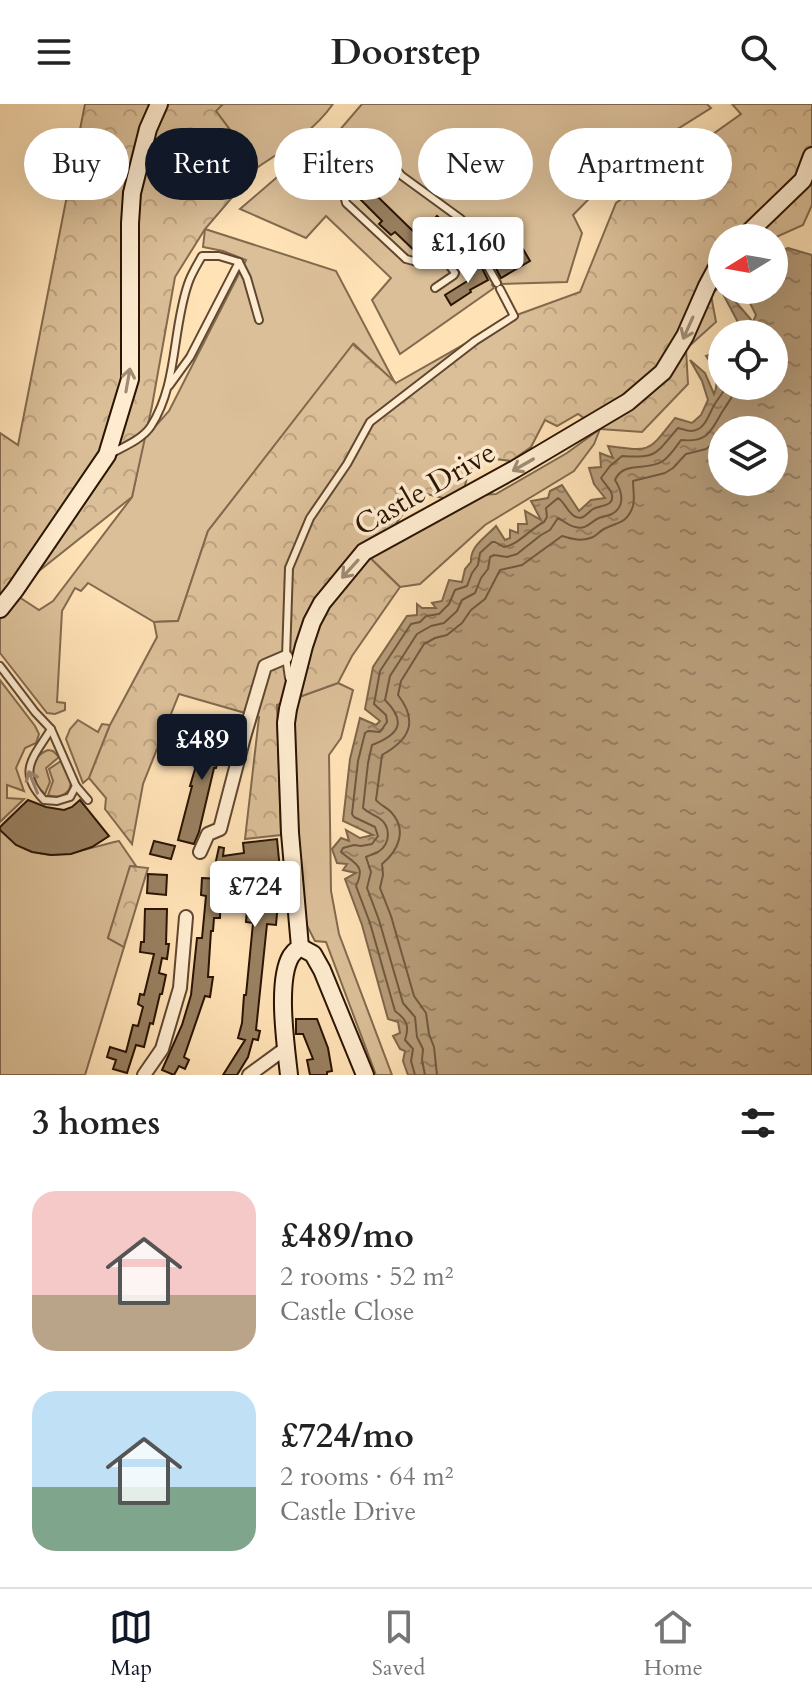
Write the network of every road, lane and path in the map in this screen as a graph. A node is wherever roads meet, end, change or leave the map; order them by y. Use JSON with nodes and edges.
{"nodes":[{"id":1,"x":159,"y":104,"type":"edge"},
{"id":2,"x":812,"y":156,"type":"edge"},
{"id":3,"x":461,"y":219,"type":"junction"},
{"id":4,"x":757,"y":224,"type":"edge"},
{"id":5,"x":435,"y":246,"type":"junction"},
{"id":6,"x":239,"y":262,"type":"junction"},
{"id":7,"x":708,"y":285,"type":"edge"},
{"id":8,"x":435,"y":288,"type":"dead end"},
{"id":9,"x":259,"y":320,"type":"dead end"},
{"id":10,"x":169,"y":386,"type":"junction"},
{"id":11,"x":107,"y":455,"type":"junction"},
{"id":12,"x":0,"y":609,"type":"edge"},
{"id":13,"x":286,"y":657,"type":"junction"},
{"id":14,"x":0,"y":666,"type":"edge"},
{"id":15,"x":292,"y":693,"type":"junction"},
{"id":16,"x":51,"y":729,"type":"junction"},
{"id":17,"x":76,"y":786,"type":"junction"},
{"id":18,"x":88,"y":800,"type":"dead end"},
{"id":19,"x":200,"y":852,"type":"dead end"},
{"id":20,"x":186,"y":917,"type":"dead end"},
{"id":21,"x":300,"y":947,"type":"junction"},
{"id":22,"x":286,"y":1048,"type":"junction"},
{"id":23,"x":144,"y":1075,"type":"edge"},
{"id":24,"x":249,"y":1075,"type":"edge"},
{"id":25,"x":289,"y":1075,"type":"edge"},
{"id":26,"x":365,"y":1075,"type":"edge"}],
"edges":[{"from":11,"to":1,"type":"street","one_way":true},
{"from":2,"to":4,"type":"street"},
{"from":3,"to":5,"type":"lane"},
{"from":3,"to":5,"type":"lane"},
{"from":3,"to":13,"type":"lane"},
{"from":5,"to":8,"type":"lane"},
{"from":6,"to":9,"type":"lane"},
{"from":6,"to":10,"type":"lane"},
{"from":6,"to":10,"type":"lane"},
{"from":7,"to":15,"type":"street","name":"Castle Drive","one_way":true},
{"from":10,"to":11,"type":"lane"},
{"from":11,"to":12,"type":"street"},
{"from":13,"to":15,"type":"lane"},
{"from":13,"to":19,"type":"street"},
{"from":14,"to":16,"type":"lane"},
{"from":15,"to":21,"type":"street","name":"Castle Drive"},
{"from":16,"to":17,"type":"lane"},
{"from":17,"to":16,"type":"lane","one_way":true},
{"from":17,"to":18,"type":"lane"},
{"from":20,"to":23,"type":"street"},
{"from":21,"to":22,"type":"street","name":"Castle Drive"},
{"from":21,"to":26,"type":"street"},
{"from":22,"to":24,"type":"street"},
{"from":22,"to":25,"type":"street","name":"Castle Drive"}]}
